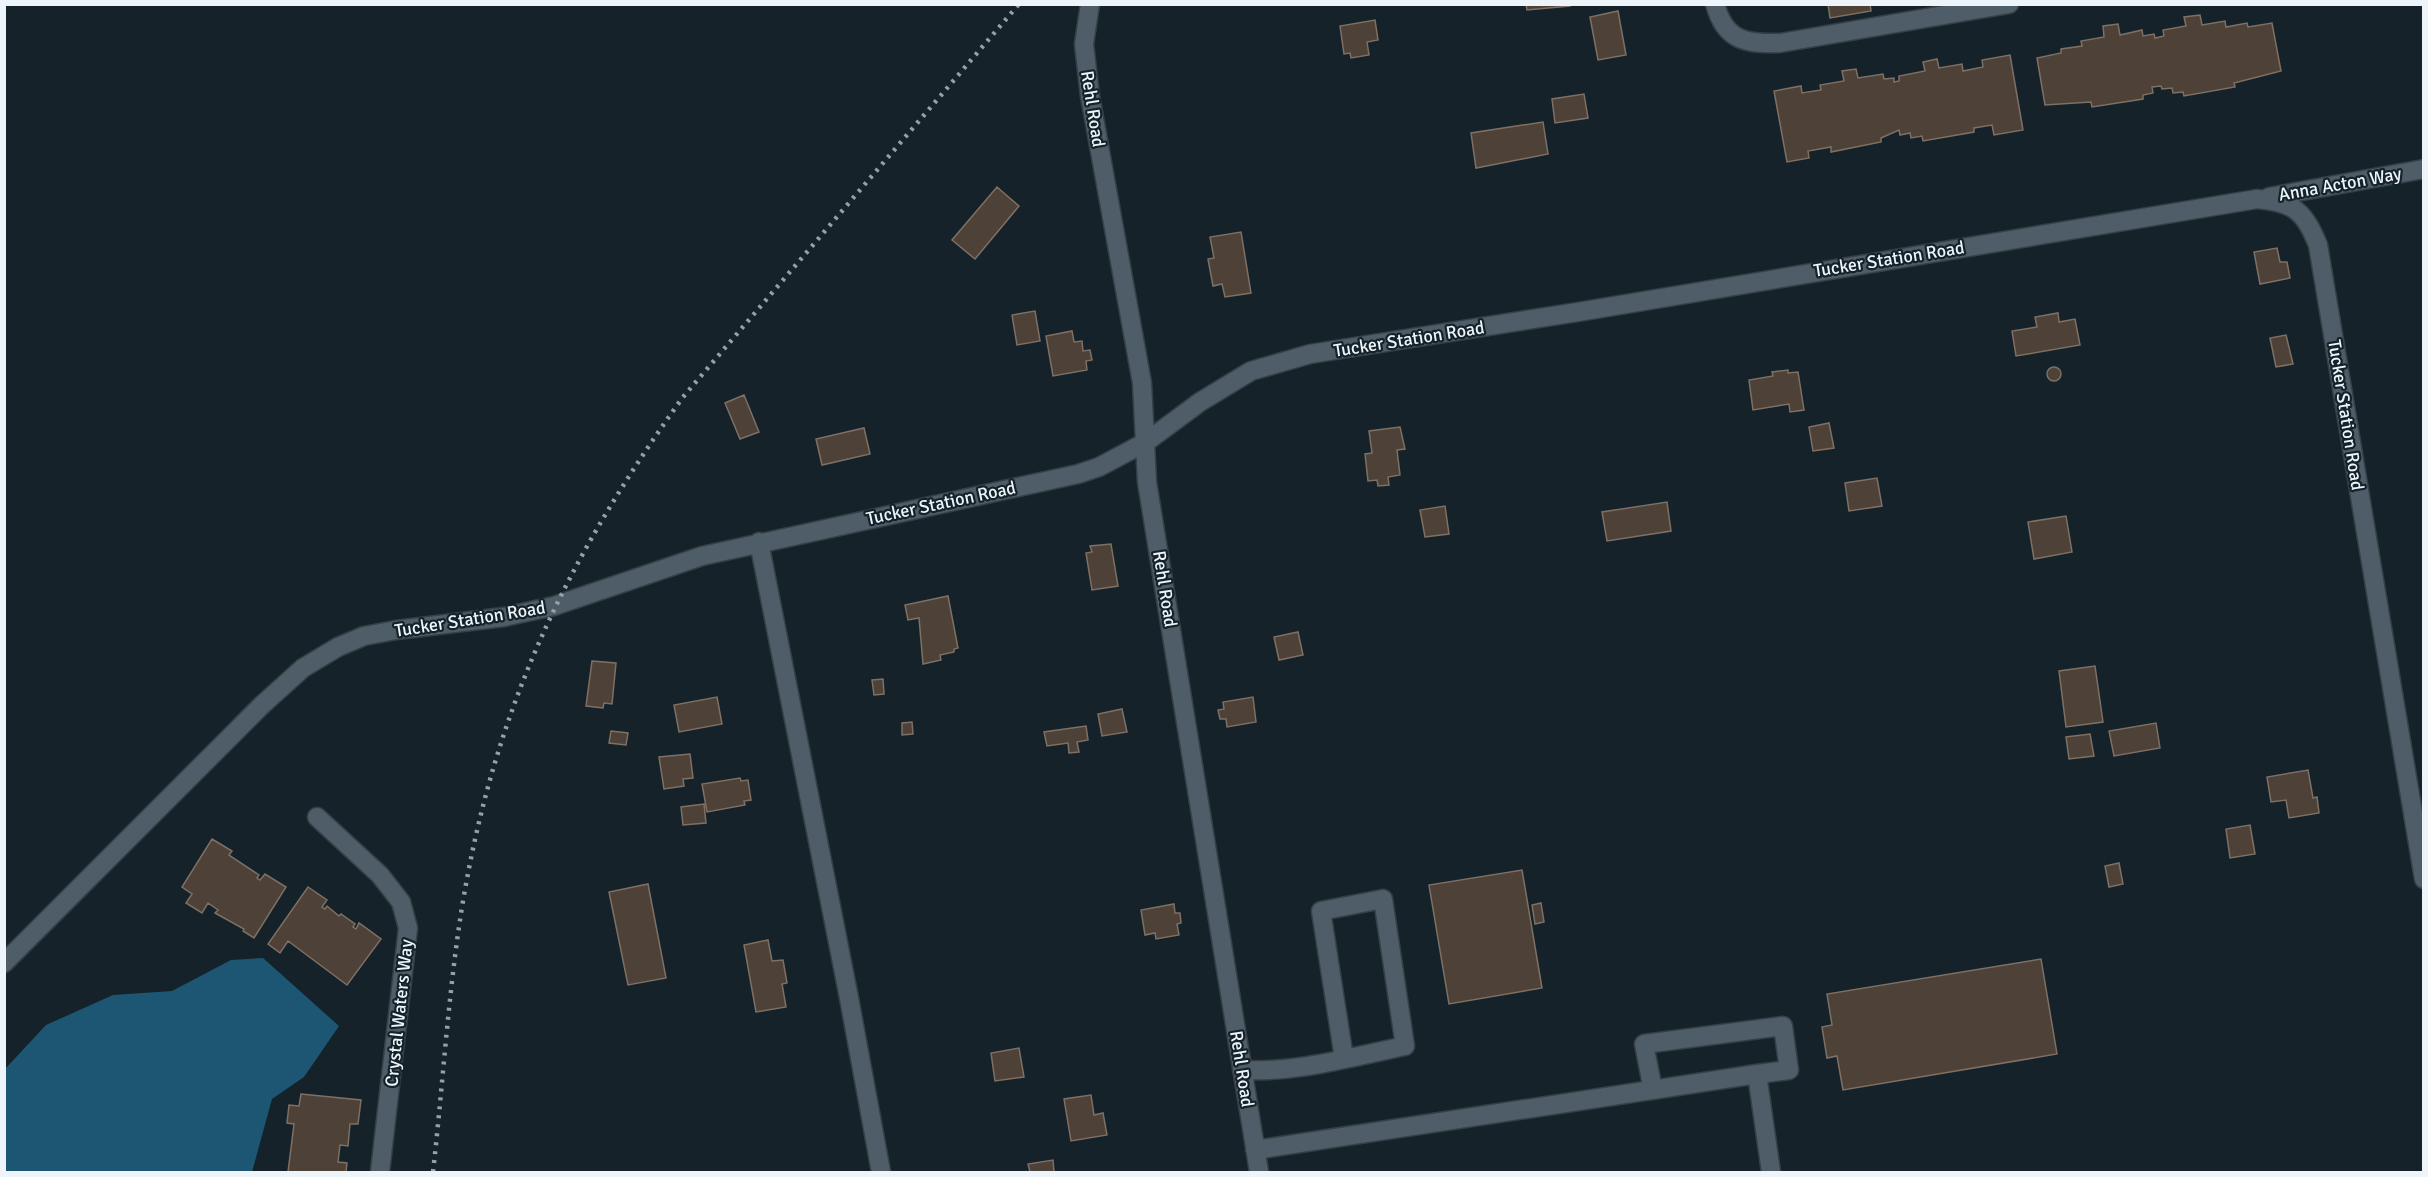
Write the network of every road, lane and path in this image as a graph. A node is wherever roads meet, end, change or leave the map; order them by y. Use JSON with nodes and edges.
{"nodes":[{"id":1,"x":1090,"y":4,"type":"edge"},
{"id":2,"x":1715,"y":4,"type":"edge"},
{"id":3,"x":2009,"y":4,"type":"edge"},
{"id":4,"x":2424,"y":169,"type":"edge"},
{"id":5,"x":2257,"y":199,"type":"junction"},
{"id":6,"x":1146,"y":442,"type":"junction"},
{"id":7,"x":759,"y":542,"type":"junction"},
{"id":8,"x":317,"y":817,"type":"dead end"},
{"id":9,"x":2424,"y":879,"type":"edge"},
{"id":10,"x":4,"y":963,"type":"edge"},
{"id":11,"x":1344,"y":1058,"type":"junction"},
{"id":12,"x":1242,"y":1070,"type":"junction"},
{"id":13,"x":1757,"y":1074,"type":"junction"},
{"id":14,"x":1653,"y":1090,"type":"junction"},
{"id":15,"x":1255,"y":1150,"type":"junction"},
{"id":16,"x":380,"y":1173,"type":"edge"},
{"id":17,"x":881,"y":1173,"type":"edge"},
{"id":18,"x":1259,"y":1173,"type":"edge"},
{"id":19,"x":1772,"y":1173,"type":"edge"}],
"edges":[{"from":1,"to":6,"type":"street","name":"Rehl Road"},
{"from":2,"to":3,"type":"street"},
{"from":4,"to":5,"type":"street","name":"Anna Acton Way"},
{"from":5,"to":6,"type":"street","name":"Tucker Station Road"},
{"from":5,"to":9,"type":"street","name":"Tucker Station Road"},
{"from":6,"to":7,"type":"street","name":"Tucker Station Road"},
{"from":6,"to":12,"type":"street","name":"Rehl Road"},
{"from":7,"to":10,"type":"street","name":"Tucker Station Road"},
{"from":7,"to":17,"type":"street"},
{"from":8,"to":16,"type":"street","name":"Crystal Waters Way"},
{"from":11,"to":11,"type":"street"},
{"from":11,"to":12,"type":"street"},
{"from":12,"to":15,"type":"street","name":"Rehl Road"},
{"from":13,"to":14,"type":"street"},
{"from":13,"to":14,"type":"street"},
{"from":13,"to":19,"type":"street"},
{"from":14,"to":15,"type":"street"},
{"from":15,"to":18,"type":"street","name":"Rehl Road"}]}
